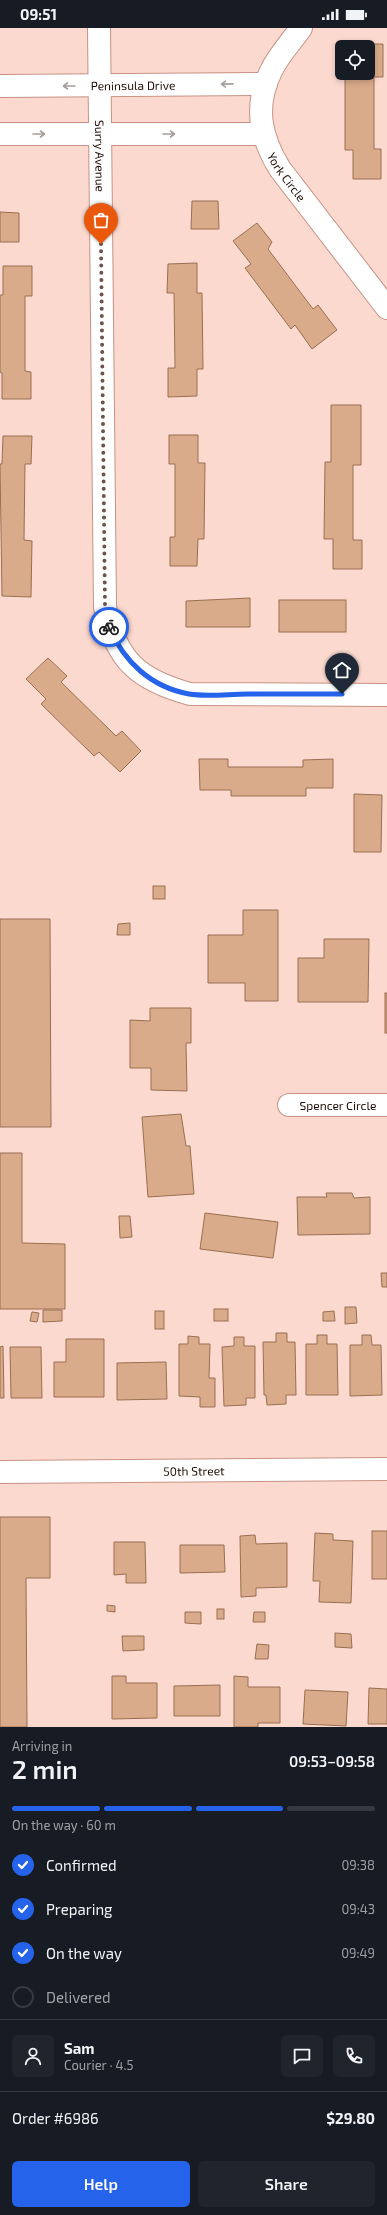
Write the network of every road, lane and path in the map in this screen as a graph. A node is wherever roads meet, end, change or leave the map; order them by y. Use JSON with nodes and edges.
{"nodes":[{"id":1,"x":99,"y":28,"type":"edge"},
{"id":2,"x":301,"y":28,"type":"edge"},
{"id":3,"x":266,"y":84,"type":"junction"},
{"id":4,"x":0,"y":86,"type":"edge"},
{"id":5,"x":99,"y":86,"type":"junction"},
{"id":6,"x":0,"y":134,"type":"edge"},
{"id":7,"x":100,"y":134,"type":"junction"},
{"id":8,"x":263,"y":134,"type":"junction"},
{"id":9,"x":387,"y":308,"type":"edge"},
{"id":10,"x":387,"y":694,"type":"edge"},
{"id":11,"x":289,"y":1105,"type":"dead end"},
{"id":12,"x":387,"y":1105,"type":"edge"},
{"id":13,"x":387,"y":1469,"type":"edge"},
{"id":14,"x":0,"y":1472,"type":"edge"}],
"edges":[{"from":1,"to":5,"type":"street","name":"Surry Avenue"},
{"from":2,"to":3,"type":"street","name":"York Circle"},
{"from":3,"to":5,"type":"street","name":"Peninsula Drive","one_way":true},
{"from":3,"to":8,"type":"street","name":"York Circle"},
{"from":5,"to":4,"type":"street","name":"Peninsula Drive","one_way":true},
{"from":5,"to":7,"type":"street","name":"Surry Avenue"},
{"from":6,"to":7,"type":"street","one_way":true},
{"from":7,"to":8,"type":"street","one_way":true},
{"from":7,"to":10,"type":"street","name":"Surry Avenue"},
{"from":8,"to":9,"type":"street","name":"York Circle"},
{"from":11,"to":12,"type":"street","name":"Spencer Circle"},
{"from":13,"to":14,"type":"street","name":"50th Street"}]}
